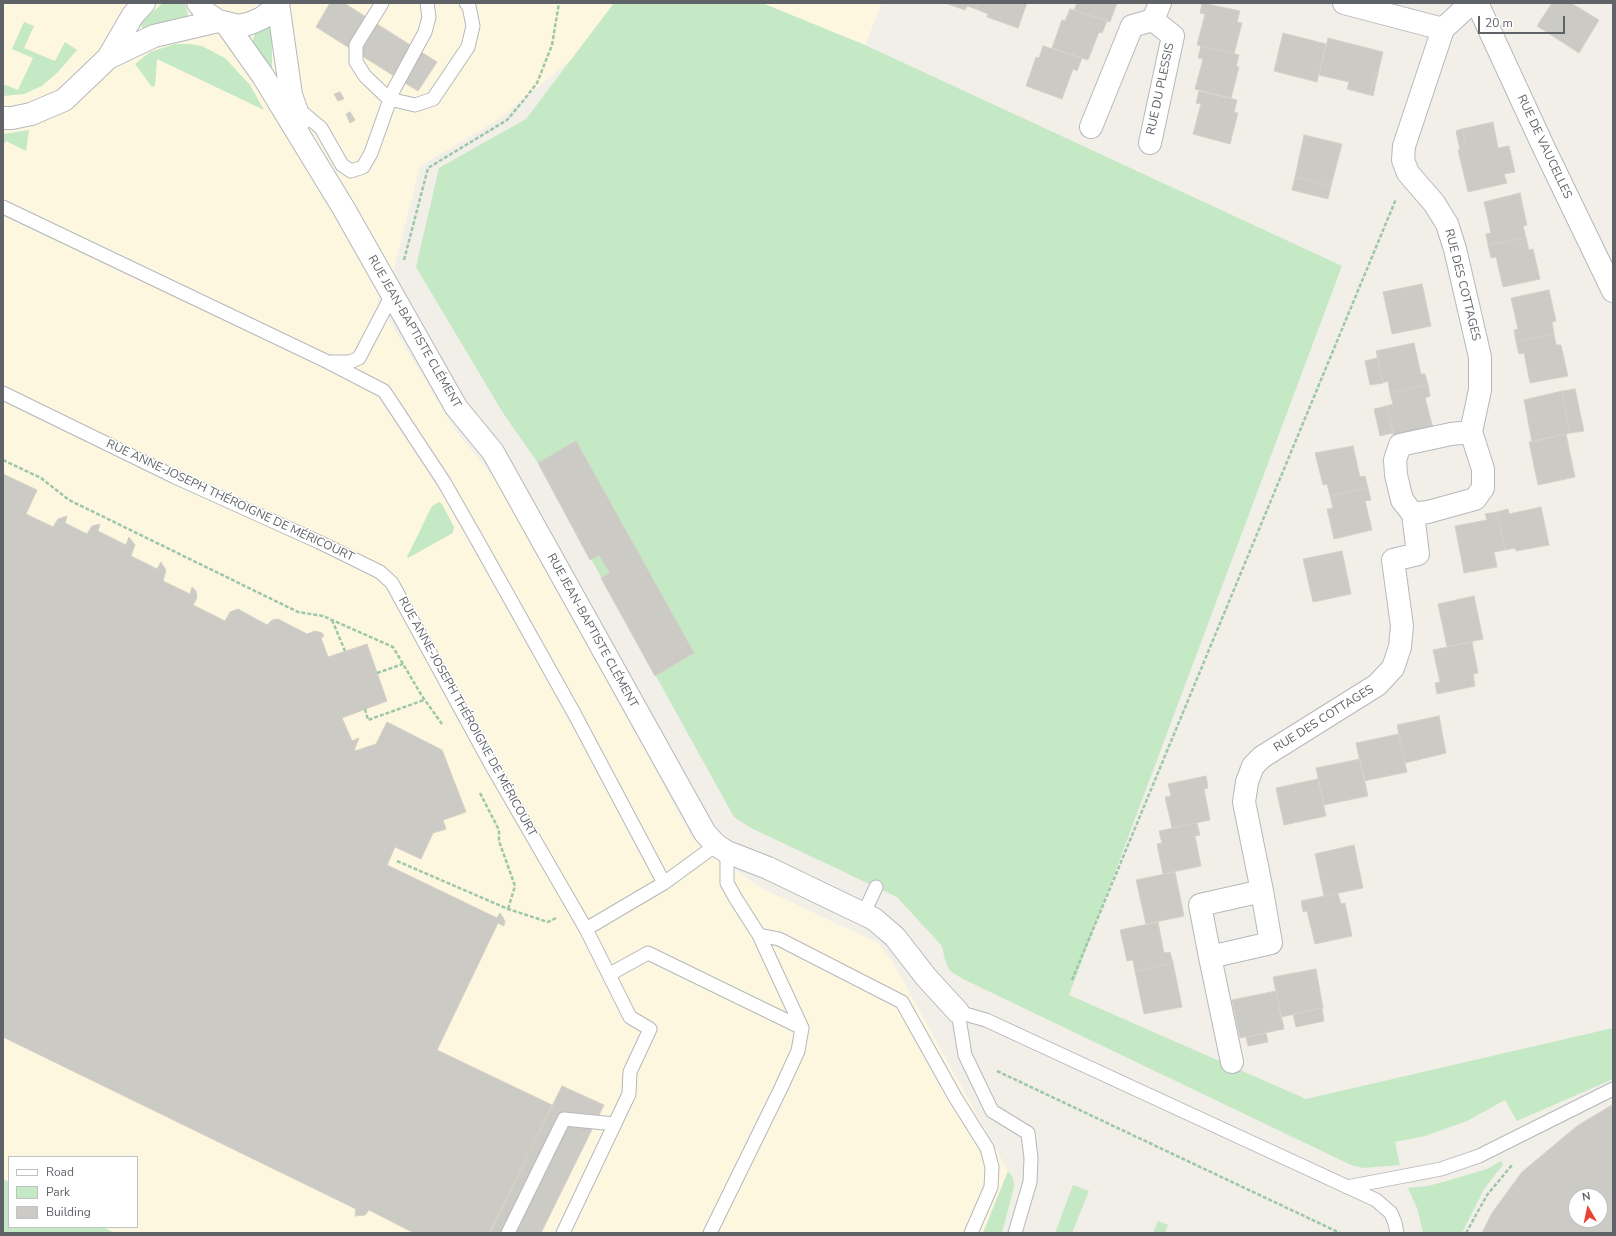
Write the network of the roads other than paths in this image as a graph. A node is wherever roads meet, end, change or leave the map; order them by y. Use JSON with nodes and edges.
{"nodes":[{"id":1,"x":144,"y":3,"type":"edge"},
{"id":2,"x":198,"y":3,"type":"edge"},
{"id":3,"x":278,"y":3,"type":"edge"},
{"id":4,"x":382,"y":3,"type":"edge"},
{"id":5,"x":427,"y":3,"type":"edge"},
{"id":6,"x":466,"y":3,"type":"edge"},
{"id":7,"x":1344,"y":3,"type":"edge"},
{"id":8,"x":1471,"y":3,"type":"edge"},
{"id":9,"x":1477,"y":3,"type":"edge"},
{"id":10,"x":1156,"y":12,"type":"edge"},
{"id":11,"x":223,"y":23,"type":"junction"},
{"id":12,"x":1442,"y":29,"type":"junction"},
{"id":13,"x":108,"y":58,"type":"junction"},
{"id":14,"x":389,"y":99,"type":"junction"},
{"id":15,"x":295,"y":107,"type":"junction"},
{"id":16,"x":3,"y":118,"type":"edge"},
{"id":17,"x":1091,"y":127,"type":"dead end"},
{"id":18,"x":1150,"y":143,"type":"dead end"},
{"id":19,"x":312,"y":160,"type":"junction"},
{"id":20,"x":3,"y":206,"type":"edge"},
{"id":21,"x":1613,"y":291,"type":"edge"},
{"id":22,"x":392,"y":295,"type":"junction"},
{"id":23,"x":328,"y":362,"type":"junction"},
{"id":24,"x":3,"y":393,"type":"edge"},
{"id":25,"x":1471,"y":432,"type":"junction"},
{"id":26,"x":1413,"y":514,"type":"junction"},
{"id":27,"x":721,"y":849,"type":"junction"},
{"id":28,"x":664,"y":883,"type":"junction"},
{"id":29,"x":876,"y":886,"type":"dead end"},
{"id":30,"x":1262,"y":892,"type":"junction"},
{"id":31,"x":863,"y":915,"type":"junction"},
{"id":32,"x":586,"y":929,"type":"junction"},
{"id":33,"x":759,"y":935,"type":"junction"},
{"id":34,"x":1210,"y":957,"type":"junction"},
{"id":35,"x":610,"y":974,"type":"junction"},
{"id":36,"x":958,"y":1012,"type":"junction"},
{"id":37,"x":802,"y":1028,"type":"junction"},
{"id":38,"x":1232,"y":1062,"type":"dead end"},
{"id":39,"x":1613,"y":1089,"type":"edge"},
{"id":40,"x":615,"y":1124,"type":"junction"},
{"id":41,"x":1347,"y":1187,"type":"junction"},
{"id":42,"x":508,"y":1233,"type":"edge"},
{"id":43,"x":563,"y":1233,"type":"edge"},
{"id":44,"x":710,"y":1233,"type":"edge"},
{"id":45,"x":971,"y":1233,"type":"edge"},
{"id":46,"x":1015,"y":1233,"type":"edge"},
{"id":47,"x":1397,"y":1233,"type":"edge"}],
"edges":[{"from":1,"to":13,"type":"street"},
{"from":2,"to":11,"type":"street","name":"RUE JEAN-BAPTISTE CLÉMENT"},
{"from":3,"to":11,"type":"street"},
{"from":3,"to":15,"type":"street","name":"RUE JEAN-BAPTISTE CLÉMENT"},
{"from":4,"to":14,"type":"lane"},
{"from":5,"to":14,"type":"lane"},
{"from":6,"to":14,"type":"lane"},
{"from":7,"to":12,"type":"street"},
{"from":8,"to":12,"type":"street"},
{"from":9,"to":21,"type":"street","name":"RUE DE VAUCELLES"},
{"from":10,"to":17,"type":"street","name":"RUE DU PLESSIS"},
{"from":10,"to":18,"type":"street","name":"RUE DU PLESSIS"},
{"from":11,"to":13,"type":"street"},
{"from":11,"to":19,"type":"street","name":"RUE JEAN-BAPTISTE CLÉMENT"},
{"from":12,"to":25,"type":"street","name":"RUE DES COTTAGES"},
{"from":13,"to":16,"type":"street"},
{"from":14,"to":15,"type":"lane"},
{"from":15,"to":19,"type":"street","name":"RUE JEAN-BAPTISTE CLÉMENT"},
{"from":19,"to":22,"type":"street","name":"RUE JEAN-BAPTISTE CLÉMENT"},
{"from":20,"to":23,"type":"lane"},
{"from":22,"to":23,"type":"lane"},
{"from":22,"to":27,"type":"street","name":"RUE JEAN-BAPTISTE CLÉMENT"},
{"from":23,"to":28,"type":"lane"},
{"from":24,"to":32,"type":"lane","name":"RUE ANNE-JOSEPH THÉROIGNE DE MÉRICOURT"},
{"from":25,"to":26,"type":"street"},
{"from":25,"to":26,"type":"street","name":"RUE DES COTTAGES"},
{"from":26,"to":30,"type":"street","name":"RUE DES COTTAGES"},
{"from":27,"to":28,"type":"lane"},
{"from":27,"to":31,"type":"street","name":"RUE JEAN-BAPTISTE CLÉMENT"},
{"from":27,"to":33,"type":"lane"},
{"from":28,"to":32,"type":"lane"},
{"from":29,"to":31,"type":"lane"},
{"from":30,"to":34,"type":"street","name":"RUE DES COTTAGES"},
{"from":30,"to":34,"type":"street"},
{"from":31,"to":36,"type":"street","name":"RUE JEAN-BAPTISTE CLÉMENT"},
{"from":32,"to":35,"type":"lane","name":"RUE ANNE-JOSEPH THÉROIGNE DE MÉRICOURT"},
{"from":33,"to":37,"type":"lane"},
{"from":33,"to":45,"type":"lane"},
{"from":34,"to":38,"type":"street"},
{"from":35,"to":37,"type":"lane"},
{"from":35,"to":40,"type":"lane","name":"RUE ANNE-JOSEPH THÉROIGNE DE MÉRICOURT"},
{"from":36,"to":41,"type":"lane"},
{"from":36,"to":46,"type":"lane"},
{"from":37,"to":44,"type":"lane"},
{"from":39,"to":41,"type":"lane"},
{"from":40,"to":42,"type":"lane"},
{"from":40,"to":43,"type":"lane","name":"RUE ANNE-JOSEPH THÉROIGNE DE MÉRICOURT"},
{"from":41,"to":47,"type":"lane"}]}
